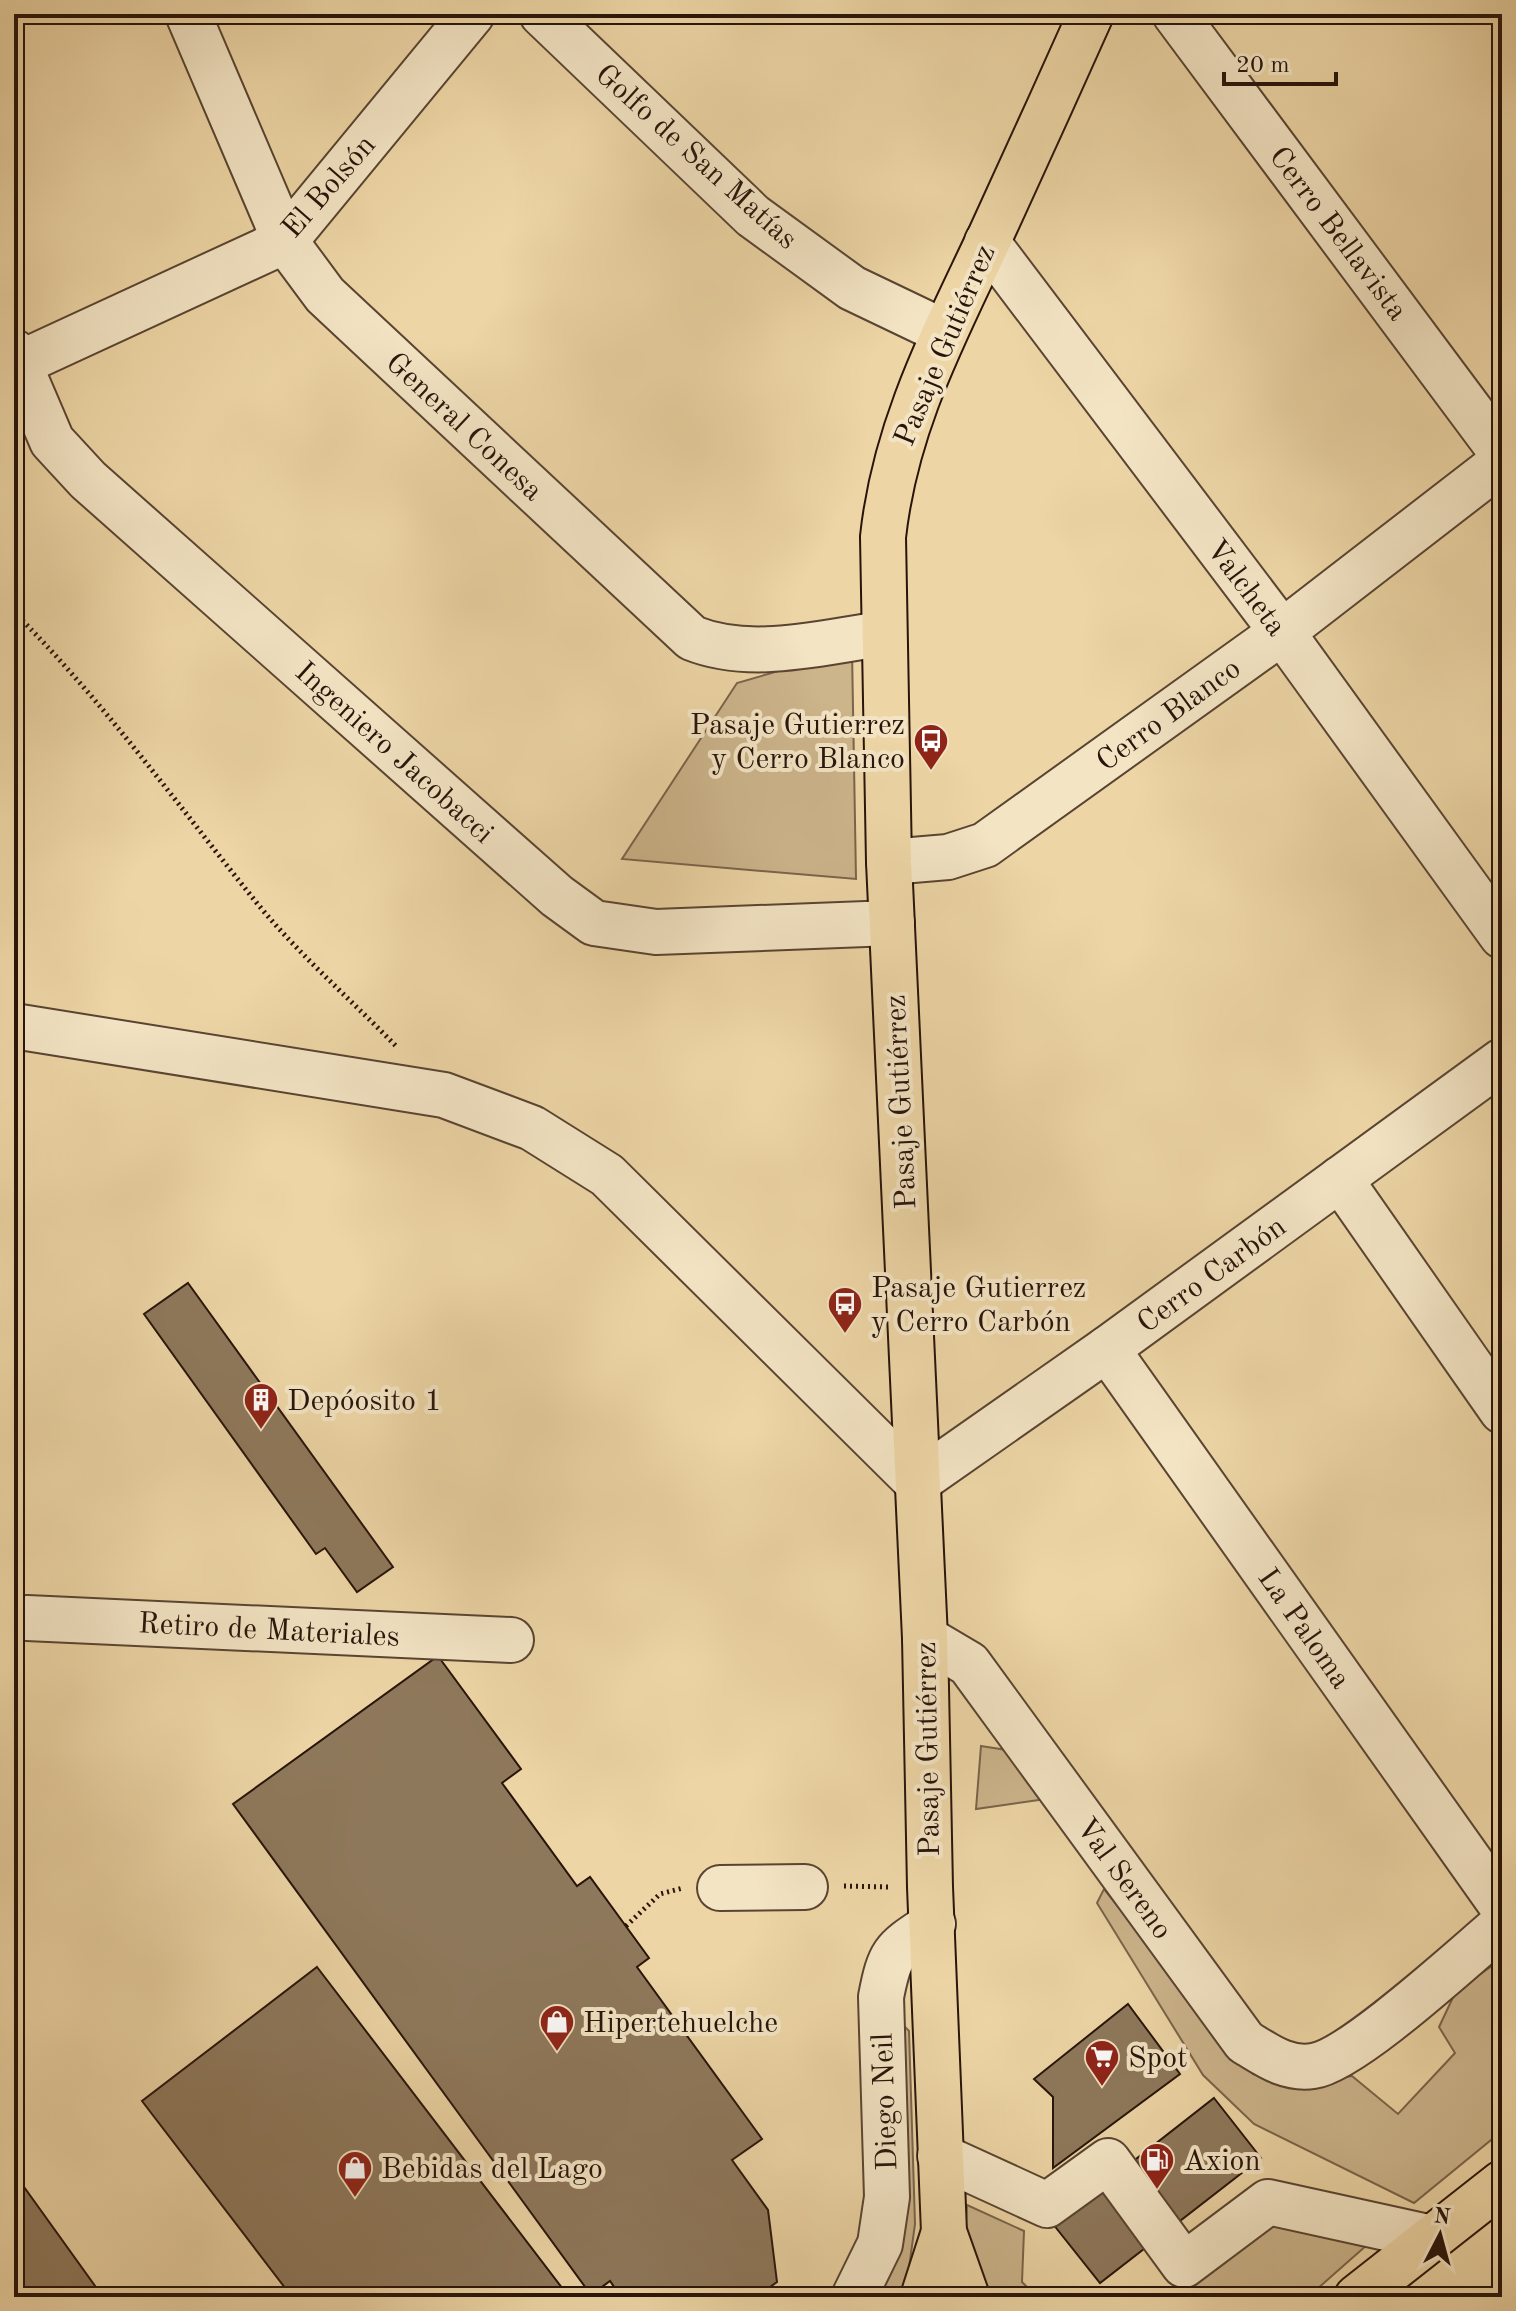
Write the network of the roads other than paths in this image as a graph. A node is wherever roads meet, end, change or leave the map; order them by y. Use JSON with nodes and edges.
{"nodes":[{"id":1,"x":188,"y":14,"type":"edge"},
{"id":2,"x":472,"y":14,"type":"edge"},
{"id":3,"x":542,"y":14,"type":"edge"},
{"id":4,"x":1091,"y":14,"type":"edge"},
{"id":5,"x":1175,"y":14,"type":"edge"},
{"id":6,"x":285,"y":241,"type":"junction"},
{"id":7,"x":987,"y":242,"type":"junction"},
{"id":8,"x":944,"y":332,"type":"junction"},
{"id":9,"x":16,"y":361,"type":"edge"},
{"id":10,"x":1502,"y":453,"type":"edge"},
{"id":11,"x":1502,"y":462,"type":"edge"},
{"id":12,"x":1282,"y":632,"type":"junction"},
{"id":13,"x":883,"y":634,"type":"junction"},
{"id":14,"x":889,"y":862,"type":"junction"},
{"id":15,"x":892,"y":923,"type":"junction"},
{"id":16,"x":1502,"y":936,"type":"edge"},
{"id":17,"x":14,"y":1026,"type":"edge"},
{"id":18,"x":1502,"y":1061,"type":"edge"},
{"id":19,"x":1340,"y":1179,"type":"junction"},
{"id":20,"x":1107,"y":1349,"type":"junction"},
{"id":21,"x":1502,"y":1411,"type":"edge"},
{"id":22,"x":917,"y":1482,"type":"junction"},
{"id":23,"x":27,"y":1618,"type":"dead end"},
{"id":24,"x":925,"y":1638,"type":"junction"},
{"id":25,"x":511,"y":1640,"type":"dead end"},
{"id":26,"x":822,"y":1887,"type":"road end"},
{"id":27,"x":720,"y":1888,"type":"road end"},
{"id":28,"x":932,"y":1906,"type":"junction"},
{"id":29,"x":1502,"y":1906,"type":"edge"},
{"id":30,"x":1502,"y":1925,"type":"edge"},
{"id":31,"x":940,"y":2156,"type":"junction"},
{"id":32,"x":1502,"y":2183,"type":"edge"},
{"id":33,"x":944,"y":2232,"type":"junction"},
{"id":34,"x":1432,"y":2238,"type":"junction"},
{"id":35,"x":854,"y":2297,"type":"edge"},
{"id":36,"x":923,"y":2297,"type":"edge"},
{"id":37,"x":967,"y":2297,"type":"edge"},
{"id":38,"x":1357,"y":2297,"type":"edge"}],
"edges":[{"from":1,"to":6,"type":"street","name":"General Conesa"},
{"from":2,"to":6,"type":"street","name":"El Bolsón"},
{"from":3,"to":8,"type":"street","name":"Golfo de San Matías"},
{"from":4,"to":7,"type":"main road","name":"Pasaje Gutiérrez"},
{"from":5,"to":10,"type":"street","name":"Cerro Bellavista"},
{"from":6,"to":9,"type":"street","name":"El Bolsón"},
{"from":6,"to":13,"type":"street","name":"General Conesa"},
{"from":7,"to":8,"type":"main road","name":"Pasaje Gutiérrez"},
{"from":7,"to":12,"type":"street","name":"Valcheta"},
{"from":8,"to":13,"type":"main road","name":"Pasaje Gutiérrez"},
{"from":9,"to":15,"type":"street","name":"Ingeniero Jacobacci"},
{"from":11,"to":12,"type":"street","name":"Cerro Blanco"},
{"from":12,"to":14,"type":"street","name":"Cerro Blanco"},
{"from":12,"to":16,"type":"street","name":"Valcheta"},
{"from":13,"to":14,"type":"main road","name":"Pasaje Gutiérrez"},
{"from":14,"to":15,"type":"main road","name":"Pasaje Gutiérrez"},
{"from":15,"to":22,"type":"main road","name":"Pasaje Gutiérrez"},
{"from":17,"to":22,"type":"street"},
{"from":18,"to":19,"type":"street","name":"Cerro Carbón"},
{"from":19,"to":20,"type":"street","name":"Cerro Carbón"},
{"from":19,"to":21,"type":"street"},
{"from":20,"to":22,"type":"street","name":"Cerro Carbón"},
{"from":20,"to":29,"type":"street","name":"La Paloma"},
{"from":22,"to":24,"type":"main road","name":"Pasaje Gutiérrez"},
{"from":23,"to":25,"type":"street","name":"Retiro de Materiales"},
{"from":24,"to":28,"type":"main road","name":"Pasaje Gutiérrez"},
{"from":24,"to":30,"type":"street","name":"Val Sereno"},
{"from":26,"to":27,"type":"street"},
{"from":28,"to":31,"type":"main road","name":"Pasaje Gutiérrez"},
{"from":28,"to":35,"type":"street","name":"Diego Neil"},
{"from":31,"to":33,"type":"main road","name":"Pasaje Gutiérrez"},
{"from":31,"to":34,"type":"street"},
{"from":32,"to":34,"type":"main road"},
{"from":33,"to":36,"type":"main road","name":"Pasaje Gutiérrez"},
{"from":33,"to":37,"type":"main road","name":"Pasaje Gutiérrez"},
{"from":34,"to":38,"type":"main road"}]}
